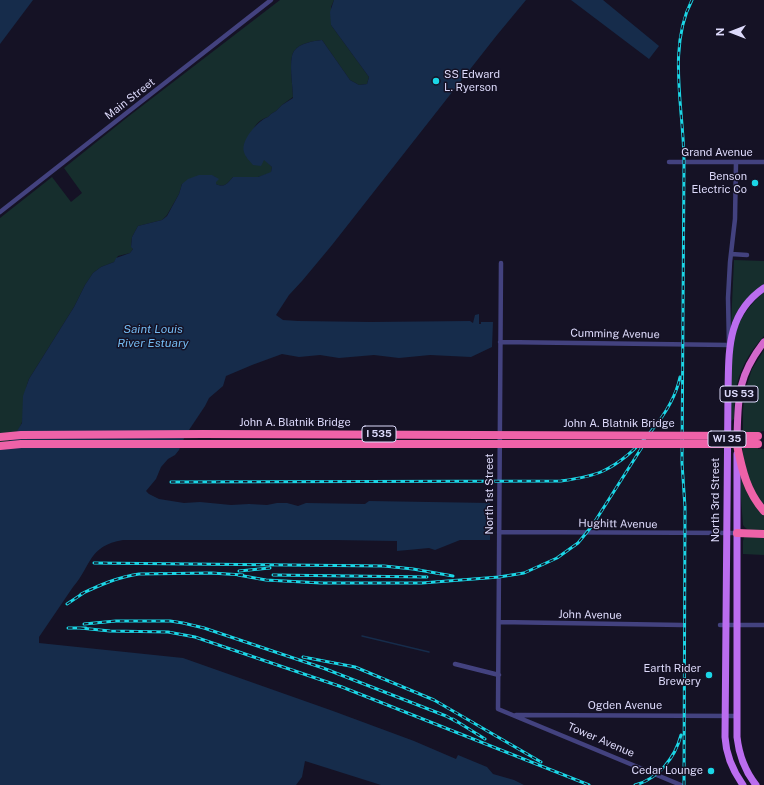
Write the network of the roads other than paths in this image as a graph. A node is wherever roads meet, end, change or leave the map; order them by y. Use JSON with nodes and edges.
{"nodes":[{"id":1,"x":271,"y":0,"type":"edge"},
{"id":2,"x":669,"y":162,"type":"dead end"},
{"id":3,"x":736,"y":162,"type":"junction"},
{"id":4,"x":764,"y":162,"type":"edge"},
{"id":5,"x":0,"y":212,"type":"edge"},
{"id":6,"x":731,"y":254,"type":"junction"},
{"id":7,"x":747,"y":255,"type":"dead end"},
{"id":8,"x":501,"y":263,"type":"dead end"},
{"id":9,"x":764,"y":288,"type":"edge"},
{"id":10,"x":500,"y":342,"type":"junction"},
{"id":11,"x":764,"y":342,"type":"edge"},
{"id":12,"x":729,"y":345,"type":"junction"},
{"id":13,"x":0,"y":436,"type":"edge"},
{"id":14,"x":762,"y":440,"type":"edge"},
{"id":15,"x":737,"y":445,"type":"junction"},
{"id":16,"x":0,"y":446,"type":"edge"},
{"id":17,"x":764,"y":511,"type":"edge"},
{"id":18,"x":499,"y":532,"type":"junction"},
{"id":19,"x":726,"y":533,"type":"junction"},
{"id":20,"x":737,"y":533,"type":"junction"},
{"id":21,"x":764,"y":534,"type":"edge"},
{"id":22,"x":499,"y":622,"type":"junction"},
{"id":23,"x":682,"y":625,"type":"dead end"},
{"id":24,"x":723,"y":625,"type":"junction"},
{"id":25,"x":737,"y":625,"type":"junction"},
{"id":26,"x":764,"y":625,"type":"edge"},
{"id":27,"x":455,"y":664,"type":"dead end"},
{"id":28,"x":498,"y":675,"type":"junction"},
{"id":29,"x":512,"y":715,"type":"junction"},
{"id":30,"x":725,"y":716,"type":"junction"},
{"id":31,"x":737,"y":716,"type":"junction"},
{"id":32,"x":752,"y":784,"type":"edge"},
{"id":33,"x":681,"y":785,"type":"edge"},
{"id":34,"x":744,"y":785,"type":"edge"}],
"edges":[{"from":1,"to":5,"type":"street","name":"Main Street"},
{"from":2,"to":3,"type":"street","name":"Grand Avenue"},
{"from":3,"to":4,"type":"street","name":"Grand Avenue"},
{"from":3,"to":6,"type":"street","name":"North 3rd Street"},
{"from":6,"to":7,"type":"street"},
{"from":6,"to":12,"type":"street","name":"North 3rd Street"},
{"from":8,"to":10,"type":"street","name":"North 1st Street"},
{"from":9,"to":12,"type":"main road","number":"WI 35"},
{"from":10,"to":12,"type":"street","name":"Cumming Avenue"},
{"from":10,"to":18,"type":"street","name":"North 1st Street"},
{"from":11,"to":15,"type":"highway","name":"North 3rd Street","number":"US 53"},
{"from":12,"to":19,"type":"main road","name":"North 3rd Street","number":"WI 35"},
{"from":13,"to":14,"type":"highway","name":"John A. Blatnik Bridge","number":"I 535","bridge":true},
{"from":14,"to":16,"type":"highway","name":"John A. Blatnik Bridge","number":"I 535","bridge":true},
{"from":15,"to":17,"type":"highway","number":"US 53"},
{"from":15,"to":20,"type":"main road","name":"North 3rd Street","number":"WI 35"},
{"from":18,"to":19,"type":"street","name":"Hughitt Avenue"},
{"from":18,"to":22,"type":"street","name":"North 1st Street"},
{"from":19,"to":20,"type":"street","name":"Hughitt Avenue"},
{"from":19,"to":24,"type":"main road","name":"North 3rd Street","number":"WI 35"},
{"from":20,"to":21,"type":"highway"},
{"from":20,"to":25,"type":"main road","name":"North 3rd Street","number":"WI 35"},
{"from":22,"to":23,"type":"street","name":"John Avenue"},
{"from":22,"to":28,"type":"street","name":"North 1st Street"},
{"from":24,"to":25,"type":"street"},
{"from":24,"to":30,"type":"main road","name":"North 3rd Street","number":"WI 35"},
{"from":25,"to":26,"type":"street"},
{"from":25,"to":31,"type":"main road","name":"North 3rd Street","number":"WI 35"},
{"from":27,"to":28,"type":"street"},
{"from":28,"to":29,"type":"street","name":"North 1st Street"},
{"from":29,"to":30,"type":"street","name":"Ogden Avenue"},
{"from":29,"to":33,"type":"street","name":"Tower Avenue"},
{"from":30,"to":31,"type":"street","name":"Ogden Avenue"},
{"from":30,"to":34,"type":"main road","name":"North 3rd Street","number":"WI 35"},
{"from":31,"to":32,"type":"main road","name":"North 3rd Street","number":"WI 35"}]}
